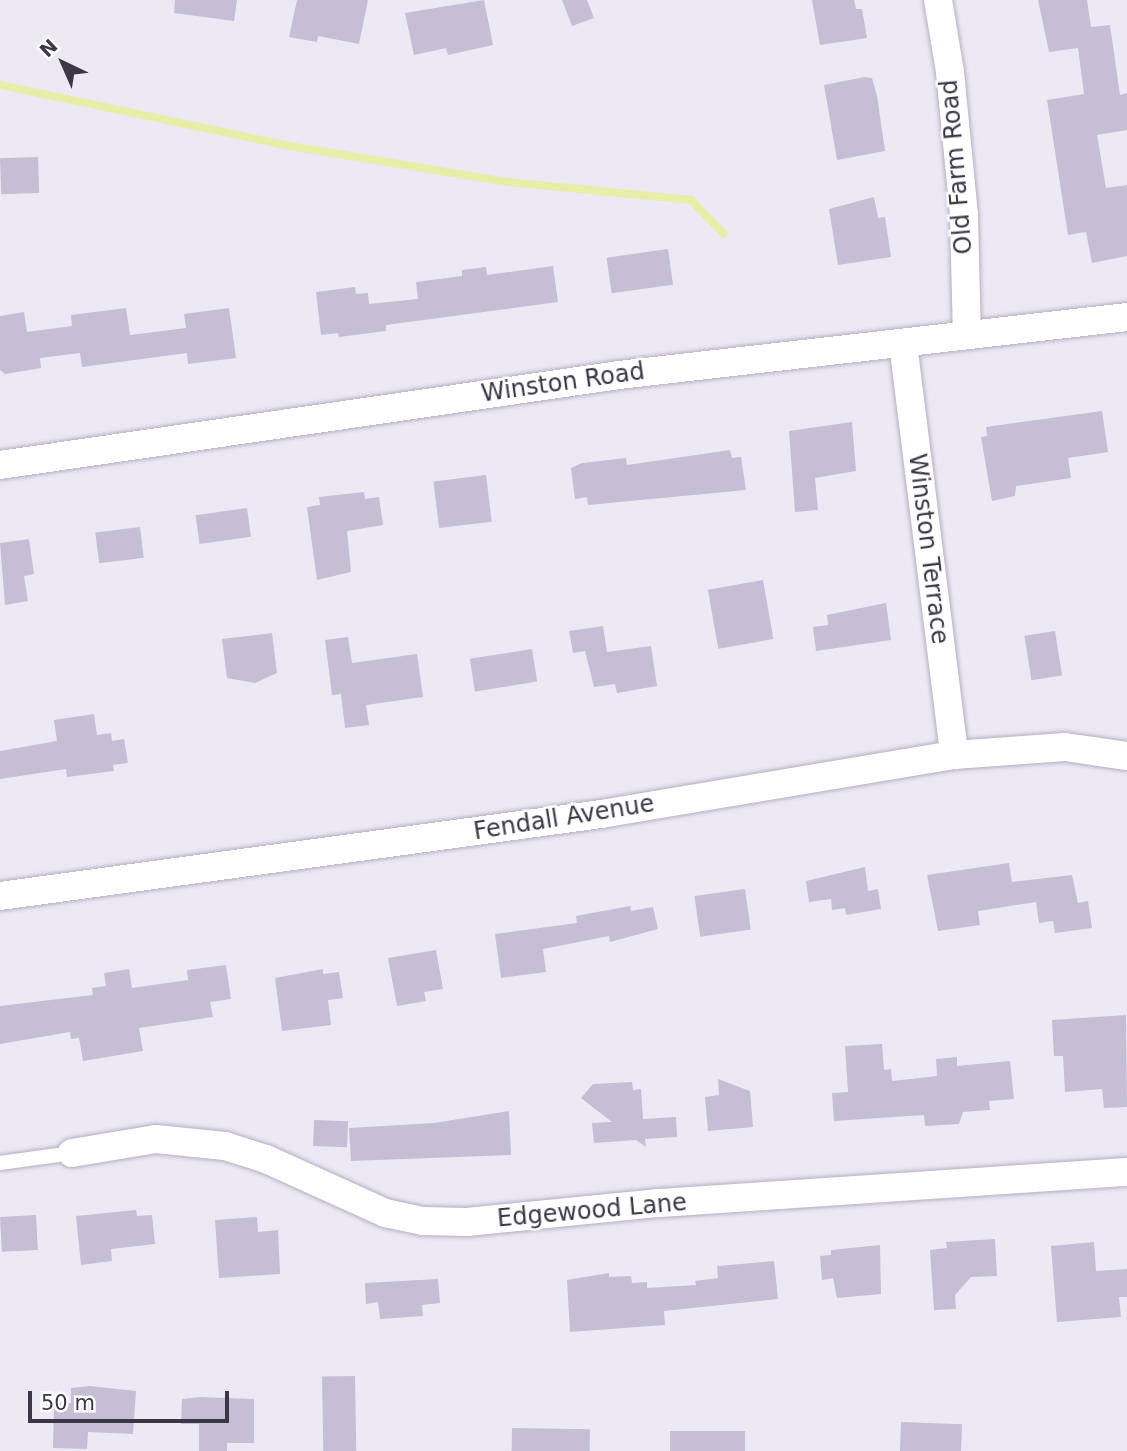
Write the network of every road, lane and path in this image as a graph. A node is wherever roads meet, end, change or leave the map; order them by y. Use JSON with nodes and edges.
{"nodes":[{"id":1,"x":938,"y":0,"type":"edge"},
{"id":2,"x":1127,"y":317,"type":"edge"},
{"id":3,"x":967,"y":335,"type":"junction"},
{"id":4,"x":903,"y":343,"type":"junction"},
{"id":5,"x":0,"y":465,"type":"edge"},
{"id":6,"x":954,"y":755,"type":"junction"},
{"id":7,"x":1127,"y":756,"type":"edge"},
{"id":8,"x":0,"y":896,"type":"edge"},
{"id":9,"x":72,"y":1153,"type":"joint"},
{"id":10,"x":0,"y":1163,"type":"edge"},
{"id":11,"x":1127,"y":1171,"type":"edge"}],
"edges":[{"from":1,"to":3,"type":"street","name":"Old Farm Road"},
{"from":2,"to":3,"type":"street","name":"Winston Road"},
{"from":3,"to":4,"type":"street","name":"Winston Road"},
{"from":4,"to":5,"type":"street","name":"Winston Road"},
{"from":4,"to":6,"type":"street","name":"Winston Terrace"},
{"from":6,"to":7,"type":"street","name":"Fendall Avenue"},
{"from":6,"to":8,"type":"street","name":"Fendall Avenue"},
{"from":9,"to":10,"type":"lane"},
{"from":9,"to":11,"type":"street","name":"Edgewood Lane"}]}
